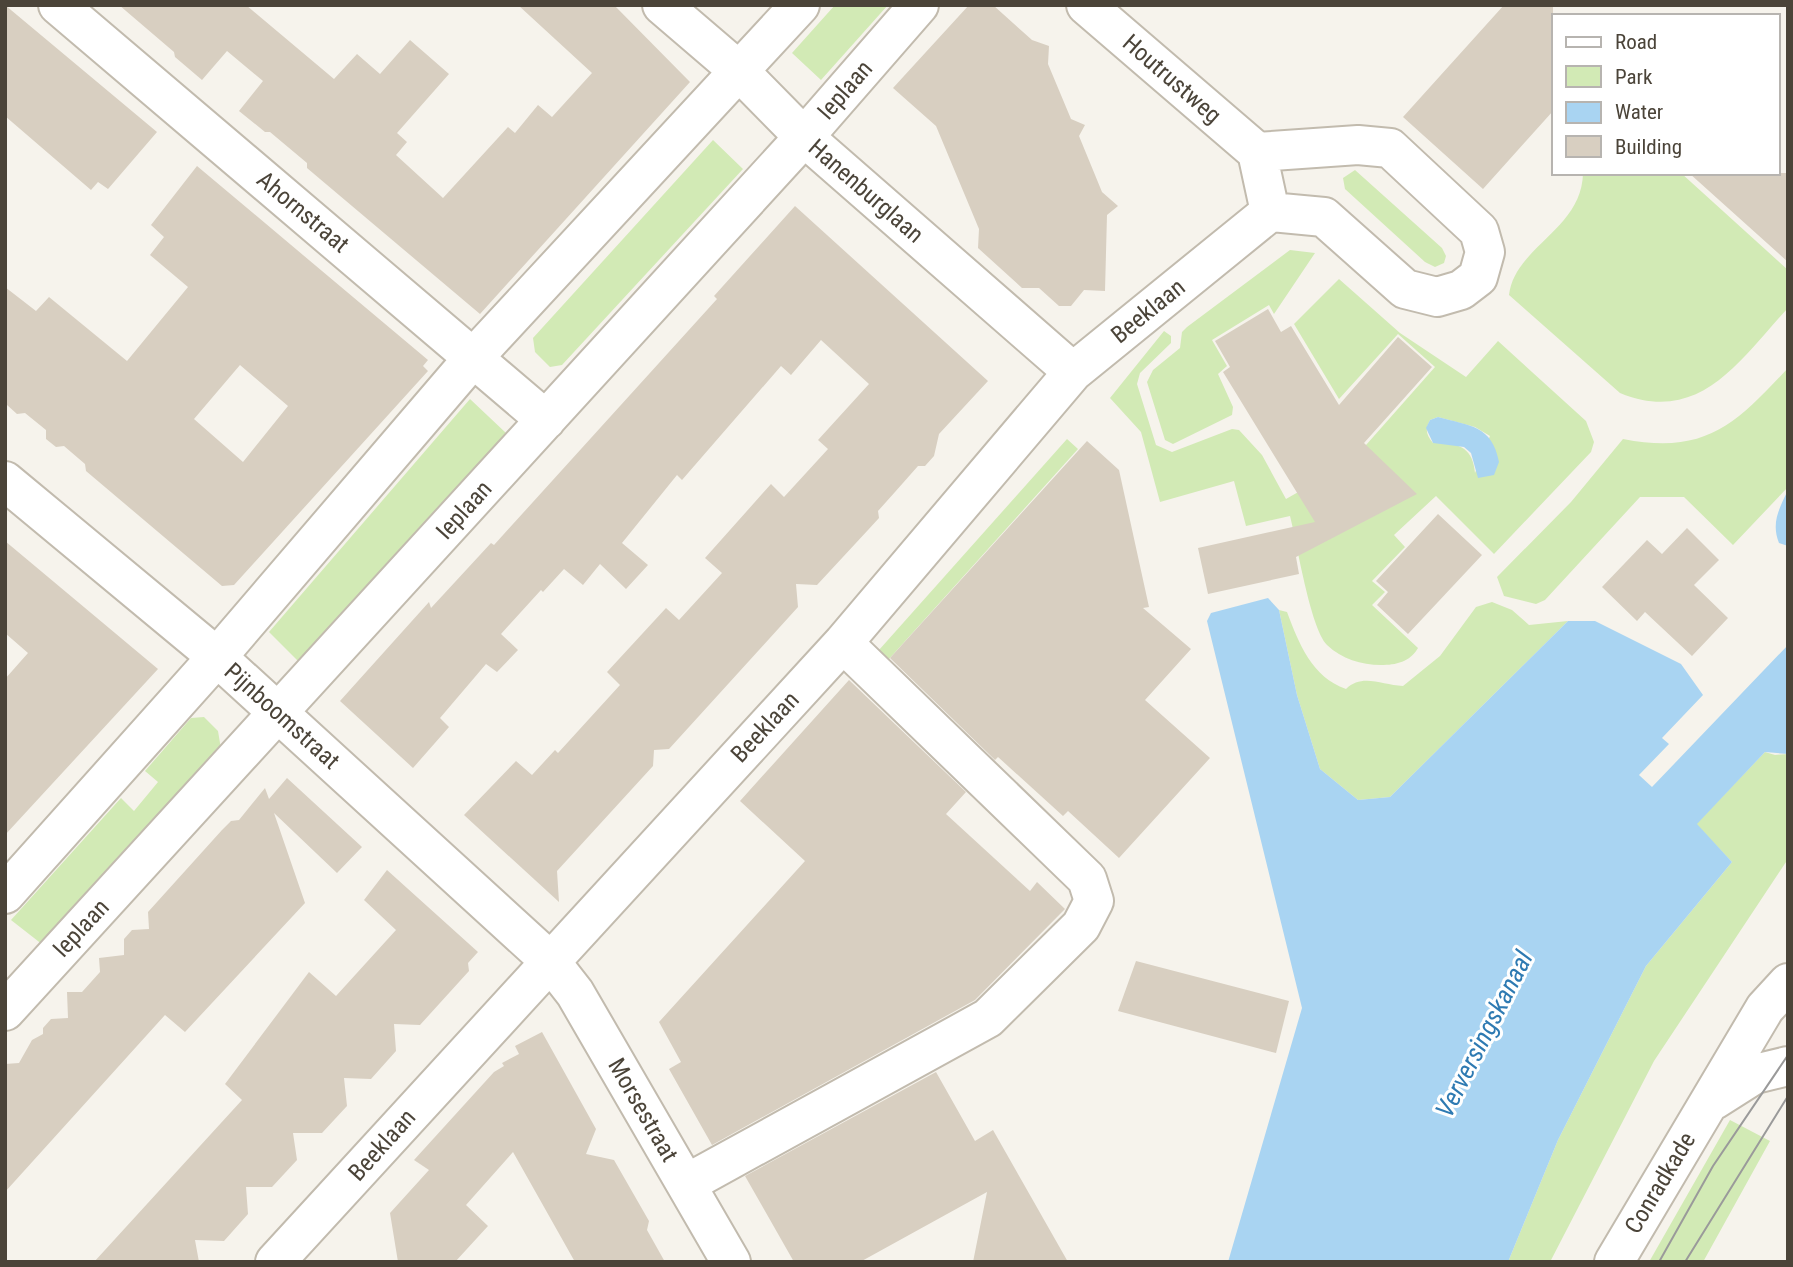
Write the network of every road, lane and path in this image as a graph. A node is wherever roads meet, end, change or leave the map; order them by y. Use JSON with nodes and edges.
{"nodes":[{"id":1,"x":58,"y":5,"type":"edge"},
{"id":2,"x":800,"y":5,"type":"edge"},
{"id":3,"x":919,"y":5,"type":"edge"},
{"id":4,"x":1086,"y":5,"type":"edge"},
{"id":5,"x":664,"y":7,"type":"edge"},
{"id":6,"x":739,"y":71,"type":"junction"},
{"id":7,"x":804,"y":137,"type":"junction"},
{"id":8,"x":1257,"y":152,"type":"junction"},
{"id":9,"x":1270,"y":212,"type":"junction"},
{"id":10,"x":474,"y":357,"type":"junction"},
{"id":11,"x":1065,"y":382,"type":"junction"},
{"id":12,"x":546,"y":420,"type":"junction"},
{"id":13,"x":5,"y":481,"type":"edge"},
{"id":14,"x":843,"y":643,"type":"junction"},
{"id":15,"x":217,"y":657,"type":"junction"},
{"id":16,"x":280,"y":712,"type":"junction"},
{"id":17,"x":5,"y":894,"type":"edge"},
{"id":18,"x":550,"y":961,"type":"junction"},
{"id":19,"x":12,"y":992,"type":"edge"},
{"id":20,"x":1777,"y":996,"type":"edge"},
{"id":21,"x":1788,"y":1054,"type":"edge"},
{"id":22,"x":1788,"y":1066,"type":"edge"},
{"id":23,"x":1707,"y":1105,"type":"junction"},
{"id":24,"x":686,"y":1184,"type":"junction"},
{"id":25,"x":275,"y":1262,"type":"edge"},
{"id":26,"x":731,"y":1262,"type":"edge"},
{"id":27,"x":1614,"y":1262,"type":"edge"}],
"edges":[{"from":1,"to":10,"type":"street","name":"Ahornstraat"},
{"from":2,"to":6,"type":"street"},
{"from":3,"to":7,"type":"street","name":"Ieplaan"},
{"from":4,"to":8,"type":"street","name":"Houtrustweg"},
{"from":5,"to":6,"type":"street","name":"Hanenburglaan"},
{"from":6,"to":7,"type":"street","name":"Hanenburglaan"},
{"from":6,"to":10,"type":"street"},
{"from":7,"to":11,"type":"street","name":"Hanenburglaan"},
{"from":7,"to":12,"type":"street","name":"Ieplaan"},
{"from":8,"to":9,"type":"street"},
{"from":8,"to":9,"type":"street"},
{"from":9,"to":11,"type":"street","name":"Beeklaan"},
{"from":10,"to":12,"type":"street","name":"Ahornstraat"},
{"from":10,"to":15,"type":"street"},
{"from":11,"to":14,"type":"street","name":"Beeklaan"},
{"from":12,"to":16,"type":"street","name":"Ieplaan"},
{"from":13,"to":15,"type":"street","name":"Pijnboomstraat"},
{"from":14,"to":18,"type":"street","name":"Beeklaan"},
{"from":14,"to":24,"type":"street"},
{"from":15,"to":16,"type":"street","name":"Pijnboomstraat"},
{"from":15,"to":17,"type":"street"},
{"from":16,"to":18,"type":"street","name":"Pijnboomstraat"},
{"from":16,"to":19,"type":"street","name":"Ieplaan"},
{"from":18,"to":24,"type":"street","name":"Morsestraat"},
{"from":18,"to":25,"type":"street","name":"Beeklaan"},
{"from":20,"to":21,"type":"street","name":"Conradkade"},
{"from":20,"to":23,"type":"street","name":"Conradkade"},
{"from":22,"to":23,"type":"street","name":"Conradkade"},
{"from":23,"to":27,"type":"street","name":"Conradkade"},
{"from":24,"to":26,"type":"street","name":"Morsestraat"}]}
